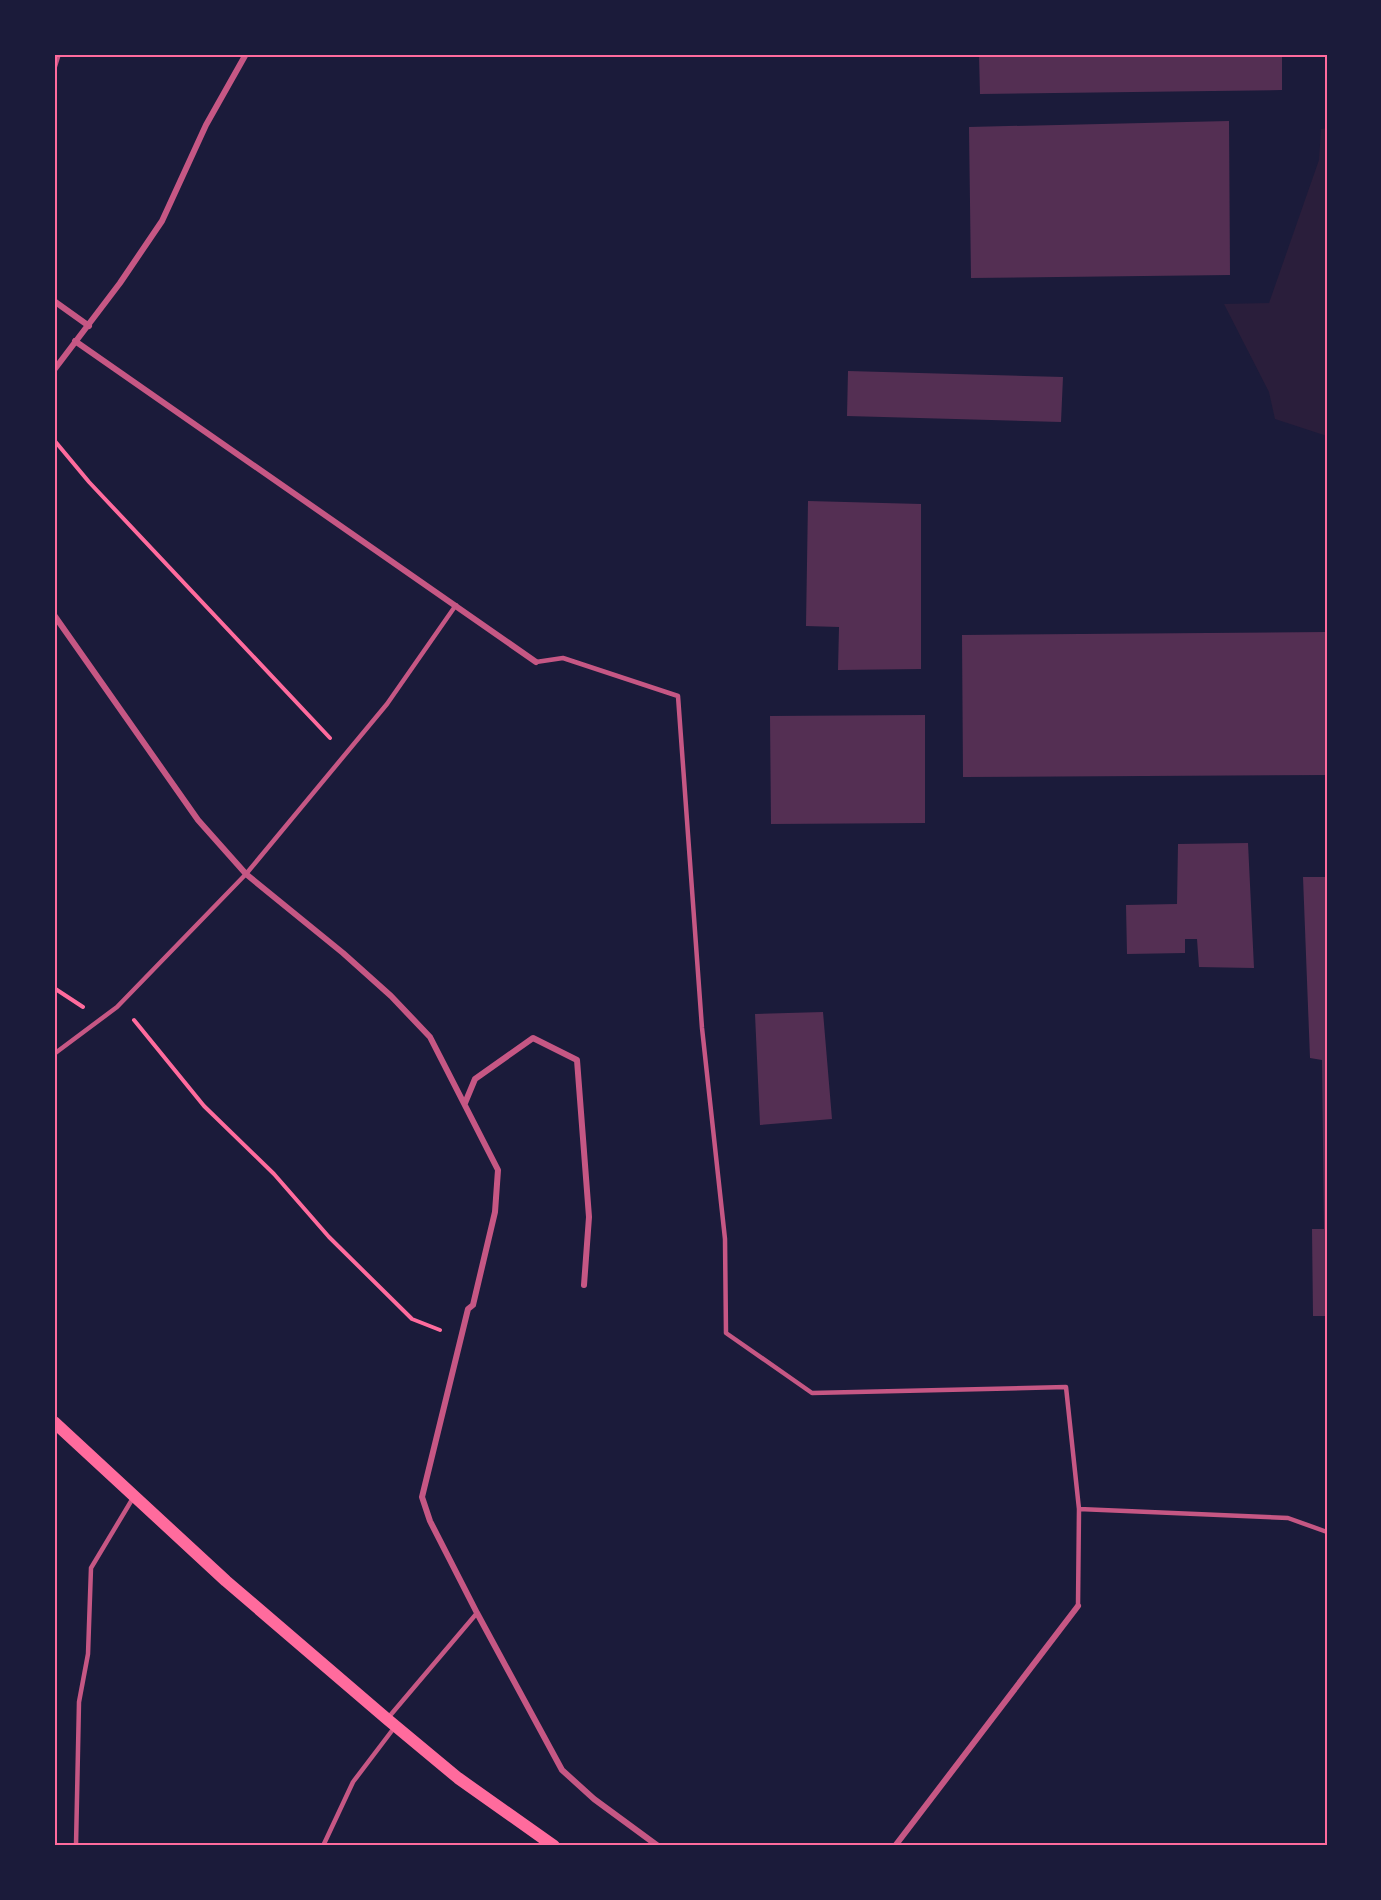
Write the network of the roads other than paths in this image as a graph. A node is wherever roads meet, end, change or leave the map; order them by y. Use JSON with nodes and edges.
{"nodes":[{"id":1,"x":58,"y":54,"type":"edge"},
{"id":2,"x":246,"y":54,"type":"edge"},
{"id":3,"x":54,"y":67,"type":"edge"},
{"id":4,"x":54,"y":301,"type":"edge"},
{"id":5,"x":89,"y":326,"type":"junction"},
{"id":6,"x":75,"y":341,"type":"junction"},
{"id":7,"x":54,"y":370,"type":"edge"},
{"id":8,"x":456,"y":605,"type":"junction"},
{"id":9,"x":54,"y":615,"type":"edge"},
{"id":10,"x":536,"y":662,"type":"joint"},
{"id":11,"x":246,"y":874,"type":"junction"},
{"id":12,"x":54,"y":1054,"type":"edge"},
{"id":13,"x":465,"y":1103,"type":"junction"},
{"id":14,"x":584,"y":1285,"type":"dead end"},
{"id":15,"x":54,"y":1422,"type":"edge"},
{"id":16,"x":134,"y":1496,"type":"junction"},
{"id":17,"x":1079,"y":1509,"type":"junction"},
{"id":18,"x":1327,"y":1532,"type":"edge"},
{"id":19,"x":1078,"y":1606,"type":"joint"},
{"id":20,"x":477,"y":1613,"type":"junction"},
{"id":21,"x":391,"y":1722,"type":"junction"},
{"id":22,"x":76,"y":1846,"type":"edge"},
{"id":23,"x":323,"y":1846,"type":"edge"},
{"id":24,"x":554,"y":1846,"type":"edge"},
{"id":25,"x":658,"y":1846,"type":"edge"},
{"id":26,"x":895,"y":1846,"type":"edge"}],
"edges":[{"from":1,"to":3,"type":"street"},
{"from":2,"to":5,"type":"street"},
{"from":4,"to":5,"type":"street"},
{"from":5,"to":6,"type":"street"},
{"from":6,"to":7,"type":"street"},
{"from":6,"to":8,"type":"street"},
{"from":8,"to":10,"type":"street"},
{"from":8,"to":11,"type":"lane"},
{"from":9,"to":11,"type":"street"},
{"from":10,"to":17,"type":"lane"},
{"from":11,"to":12,"type":"lane"},
{"from":11,"to":13,"type":"street"},
{"from":13,"to":14,"type":"street"},
{"from":13,"to":20,"type":"street"},
{"from":15,"to":16,"type":"main road"},
{"from":16,"to":21,"type":"main road"},
{"from":16,"to":22,"type":"lane"},
{"from":17,"to":18,"type":"lane"},
{"from":17,"to":19,"type":"lane"},
{"from":19,"to":26,"type":"street"},
{"from":20,"to":21,"type":"lane"},
{"from":20,"to":25,"type":"street"},
{"from":21,"to":23,"type":"lane"},
{"from":21,"to":24,"type":"main road"}]}
